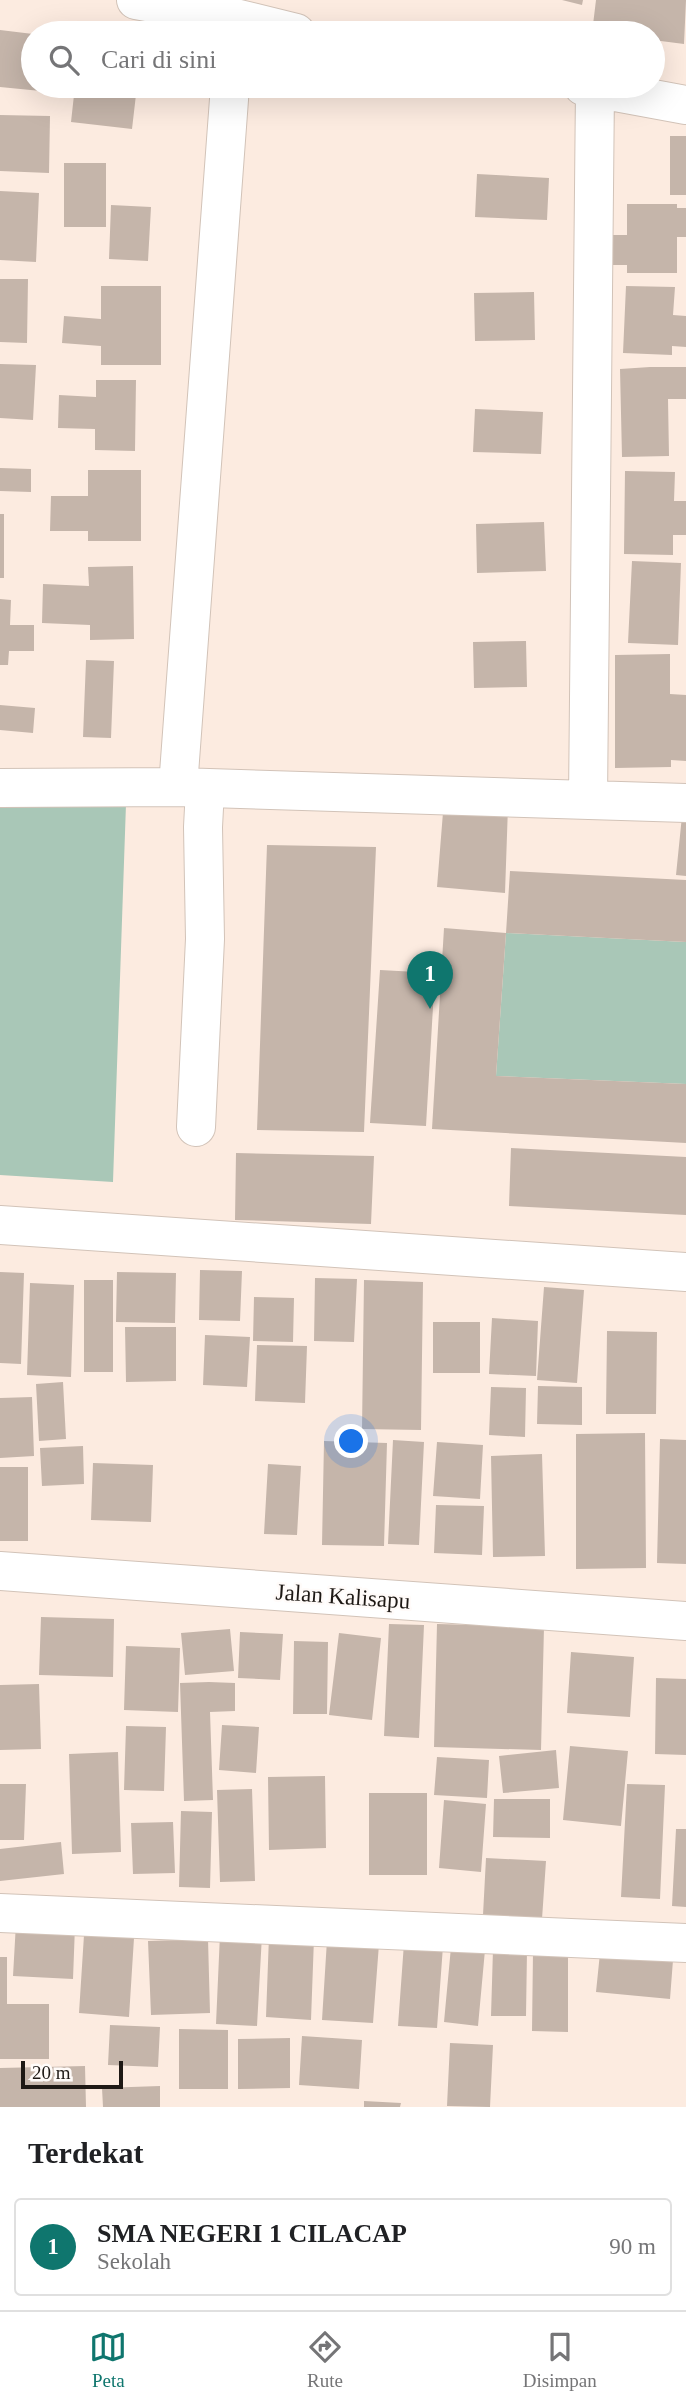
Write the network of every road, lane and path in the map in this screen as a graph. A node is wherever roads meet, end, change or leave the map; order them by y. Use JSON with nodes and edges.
{"nodes":[{"id":1,"x":136,"y":0,"type":"edge"},
{"id":2,"x":236,"y":17,"type":"edge"},
{"id":3,"x":229,"y":98,"type":"edge"},
{"id":4,"x":589,"y":98,"type":"edge"},
{"id":5,"x":648,"y":98,"type":"edge"},
{"id":6,"x":686,"y":105,"type":"edge"},
{"id":7,"x":0,"y":788,"type":"edge"},
{"id":8,"x":191,"y":788,"type":"junction"},
{"id":9,"x":588,"y":800,"type":"junction"},
{"id":10,"x":686,"y":803,"type":"edge"},
{"id":11,"x":197,"y":1127,"type":"dead end"},
{"id":12,"x":0,"y":1225,"type":"edge"},
{"id":13,"x":686,"y":1272,"type":"edge"},
{"id":14,"x":2,"y":1567,"type":"edge"},
{"id":15,"x":686,"y":1621,"type":"edge"},
{"id":16,"x":0,"y":1913,"type":"edge"},
{"id":17,"x":686,"y":1943,"type":"edge"}],
"edges":[{"from":1,"to":2,"type":"street"},
{"from":3,"to":8,"type":"street"},
{"from":4,"to":9,"type":"street"},
{"from":5,"to":6,"type":"street"},
{"from":7,"to":8,"type":"street"},
{"from":8,"to":9,"type":"street"},
{"from":8,"to":11,"type":"street"},
{"from":9,"to":10,"type":"street"},
{"from":12,"to":13,"type":"street"},
{"from":14,"to":15,"type":"street","name":"Jalan Kalisapu"},
{"from":16,"to":17,"type":"street"}]}
